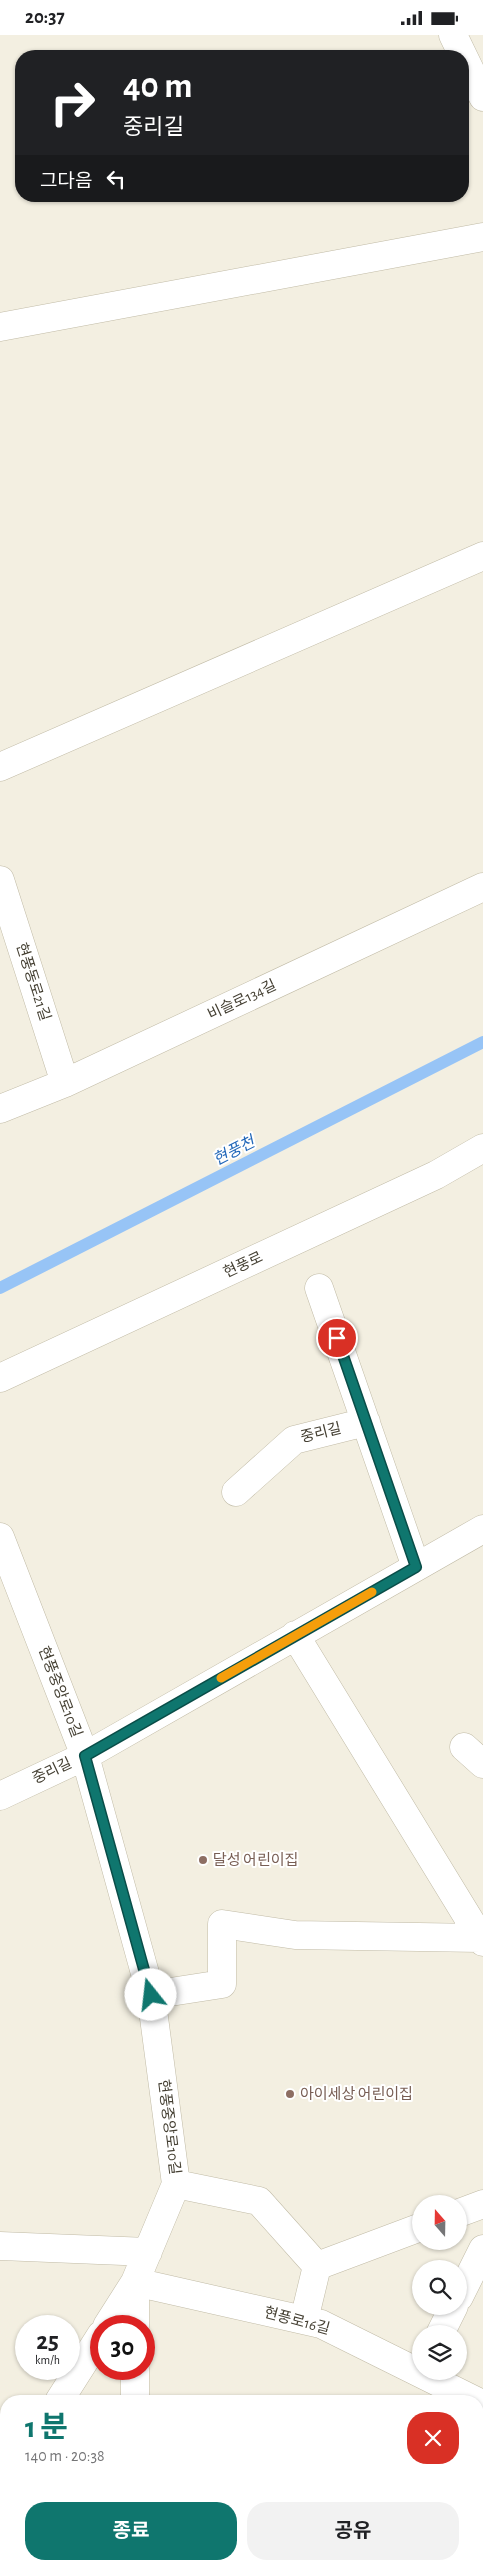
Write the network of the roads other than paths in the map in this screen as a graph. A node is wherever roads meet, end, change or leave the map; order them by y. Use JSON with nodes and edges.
{"nodes":[{"id":1,"x":453,"y":35,"type":"edge"},
{"id":2,"x":460,"y":50,"type":"edge"},
{"id":3,"x":469,"y":68,"type":"edge"},
{"id":4,"x":483,"y":97,"type":"edge"},
{"id":5,"x":483,"y":237,"type":"edge"},
{"id":6,"x":0,"y":327,"type":"edge"},
{"id":7,"x":483,"y":555,"type":"edge"},
{"id":8,"x":0,"y":767,"type":"edge"},
{"id":9,"x":0,"y":880,"type":"edge"},
{"id":10,"x":483,"y":887,"type":"edge"},
{"id":11,"x":65,"y":1083,"type":"junction"},
{"id":12,"x":0,"y":1109,"type":"edge"},
{"id":13,"x":483,"y":1148,"type":"edge"},
{"id":14,"x":319,"y":1288,"type":"dead end"},
{"id":15,"x":0,"y":1377,"type":"edge"},
{"id":16,"x":366,"y":1422,"type":"junction"},
{"id":17,"x":236,"y":1492,"type":"dead end"},
{"id":18,"x":483,"y":1529,"type":"edge"},
{"id":19,"x":0,"y":1537,"type":"edge"},
{"id":20,"x":416,"y":1567,"type":"junction"},
{"id":21,"x":295,"y":1635,"type":"junction"},
{"id":22,"x":85,"y":1756,"type":"junction"},
{"id":23,"x":0,"y":1796,"type":"edge"},
{"id":24,"x":482,"y":1940,"type":"edge"},
{"id":25,"x":151,"y":1995,"type":"junction"},
{"id":26,"x":176,"y":2184,"type":"junction"},
{"id":27,"x":483,"y":2204,"type":"edge"},
{"id":28,"x":468,"y":2210,"type":"edge"},
{"id":29,"x":412,"y":2230,"type":"edge"},
{"id":30,"x":0,"y":2246,"type":"edge"},
{"id":31,"x":483,"y":2249,"type":"edge"},
{"id":32,"x":148,"y":2252,"type":"junction"},
{"id":33,"x":317,"y":2266,"type":"junction"},
{"id":34,"x":467,"y":2281,"type":"edge"},
{"id":35,"x":135,"y":2282,"type":"junction"},
{"id":36,"x":114,"y":2315,"type":"edge"},
{"id":37,"x":135,"y":2315,"type":"edge"},
{"id":38,"x":304,"y":2320,"type":"junction"},
{"id":39,"x":90,"y":2352,"type":"edge"},
{"id":40,"x":412,"y":2368,"type":"edge"},
{"id":41,"x":135,"y":2380,"type":"edge"},
{"id":42,"x":436,"y":2380,"type":"edge"},
{"id":43,"x":63,"y":2395,"type":"edge"},
{"id":44,"x":135,"y":2395,"type":"edge"},
{"id":45,"x":464,"y":2395,"type":"edge"}],
"edges":[{"from":1,"to":2,"type":"street"},
{"from":3,"to":4,"type":"street"},
{"from":5,"to":6,"type":"street"},
{"from":7,"to":8,"type":"street"},
{"from":9,"to":11,"type":"street","name":"현풍동로21길"},
{"from":10,"to":11,"type":"street","name":"비슬로134길"},
{"from":11,"to":12,"type":"street","name":"비슬로134길"},
{"from":13,"to":15,"type":"street","name":"현풍로"},
{"from":14,"to":16,"type":"street"},
{"from":16,"to":17,"type":"street","name":"중리길"},
{"from":16,"to":20,"type":"street"},
{"from":18,"to":20,"type":"street","name":"중리길"},
{"from":19,"to":22,"type":"street","name":"현풍중앙로10길"},
{"from":20,"to":21,"type":"street","name":"중리길"},
{"from":21,"to":22,"type":"street","name":"중리길"},
{"from":21,"to":24,"type":"street"},
{"from":22,"to":23,"type":"street","name":"중리길"},
{"from":22,"to":25,"type":"street","name":"현풍중앙로10길"},
{"from":24,"to":25,"type":"street"},
{"from":25,"to":26,"type":"street","name":"현풍중앙로10길"},
{"from":26,"to":32,"type":"street","name":"현풍중앙로10길"},
{"from":26,"to":33,"type":"street"},
{"from":27,"to":28,"type":"street"},
{"from":29,"to":33,"type":"street"},
{"from":30,"to":32,"type":"street"},
{"from":31,"to":34,"type":"street"},
{"from":32,"to":35,"type":"street","name":"현풍중앙로10길"},
{"from":33,"to":38,"type":"street"},
{"from":35,"to":36,"type":"street","name":"현풍중앙로10길"},
{"from":35,"to":37,"type":"street","name":"현풍중앙로10길"},
{"from":35,"to":38,"type":"street","name":"현풍로16길"},
{"from":38,"to":40,"type":"street","name":"현풍로16길"},
{"from":39,"to":43,"type":"street"},
{"from":41,"to":44,"type":"street"},
{"from":42,"to":45,"type":"street","name":"현풍로16길"}]}
